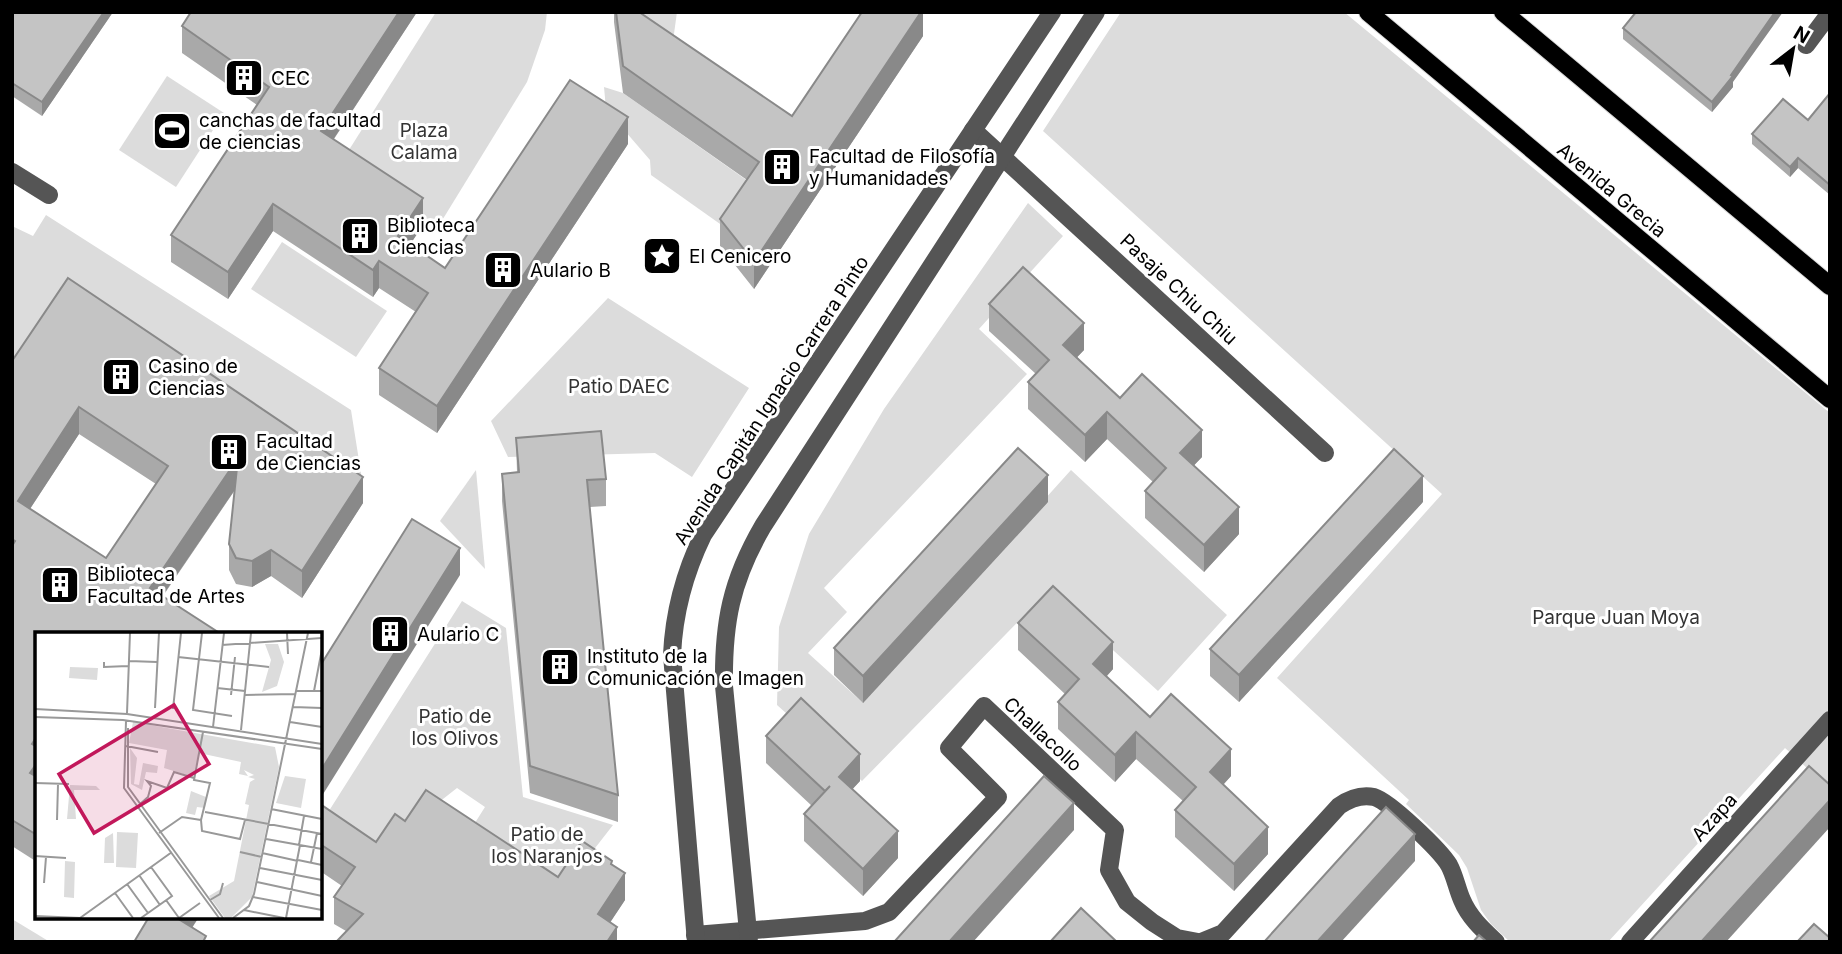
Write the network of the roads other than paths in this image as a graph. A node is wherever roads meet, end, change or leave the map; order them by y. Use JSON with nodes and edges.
{"nodes":[{"id":1,"x":1052,"y":12,"type":"edge"},
{"id":2,"x":1096,"y":12,"type":"edge"},
{"id":3,"x":1368,"y":12,"type":"edge"},
{"id":4,"x":1503,"y":12,"type":"edge"},
{"id":5,"x":1830,"y":13,"type":"edge"},
{"id":6,"x":1806,"y":45,"type":"dead end"},
{"id":7,"x":973,"y":130,"type":"junction"},
{"id":8,"x":1004,"y":156,"type":"junction"},
{"id":9,"x":12,"y":172,"type":"edge"},
{"id":10,"x":49,"y":195,"type":"dead end"},
{"id":11,"x":1830,"y":286,"type":"edge"},
{"id":12,"x":1830,"y":399,"type":"edge"},
{"id":13,"x":1325,"y":453,"type":"dead end"},
{"id":14,"x":1830,"y":720,"type":"edge"},
{"id":15,"x":748,"y":936,"type":"edge"},
{"id":16,"x":696,"y":938,"type":"edge"},
{"id":17,"x":1199,"y":942,"type":"edge"},
{"id":18,"x":1496,"y":942,"type":"edge"},
{"id":19,"x":1630,"y":942,"type":"edge"}],
"edges":[{"from":1,"to":7,"type":"street","name":"Avenida Capitán Ignacio Carrera Pinto"},
{"from":2,"to":8,"type":"street"},
{"from":3,"to":12,"type":"main road","name":"Avenida Grecia"},
{"from":4,"to":11,"type":"main road"},
{"from":5,"to":6,"type":"street"},
{"from":7,"to":8,"type":"street","name":"Pasaje Chiu Chiu"},
{"from":7,"to":16,"type":"street","name":"Avenida Capitán Ignacio Carrera Pinto"},
{"from":8,"to":13,"type":"street","name":"Pasaje Chiu Chiu"},
{"from":8,"to":15,"type":"street"},
{"from":9,"to":10,"type":"street"},
{"from":14,"to":19,"type":"street","name":"Azapa"},
{"from":15,"to":16,"type":"street"},
{"from":15,"to":17,"type":"street","name":"Challacollo"},
{"from":17,"to":18,"type":"street","name":"Challacollo"}]}
